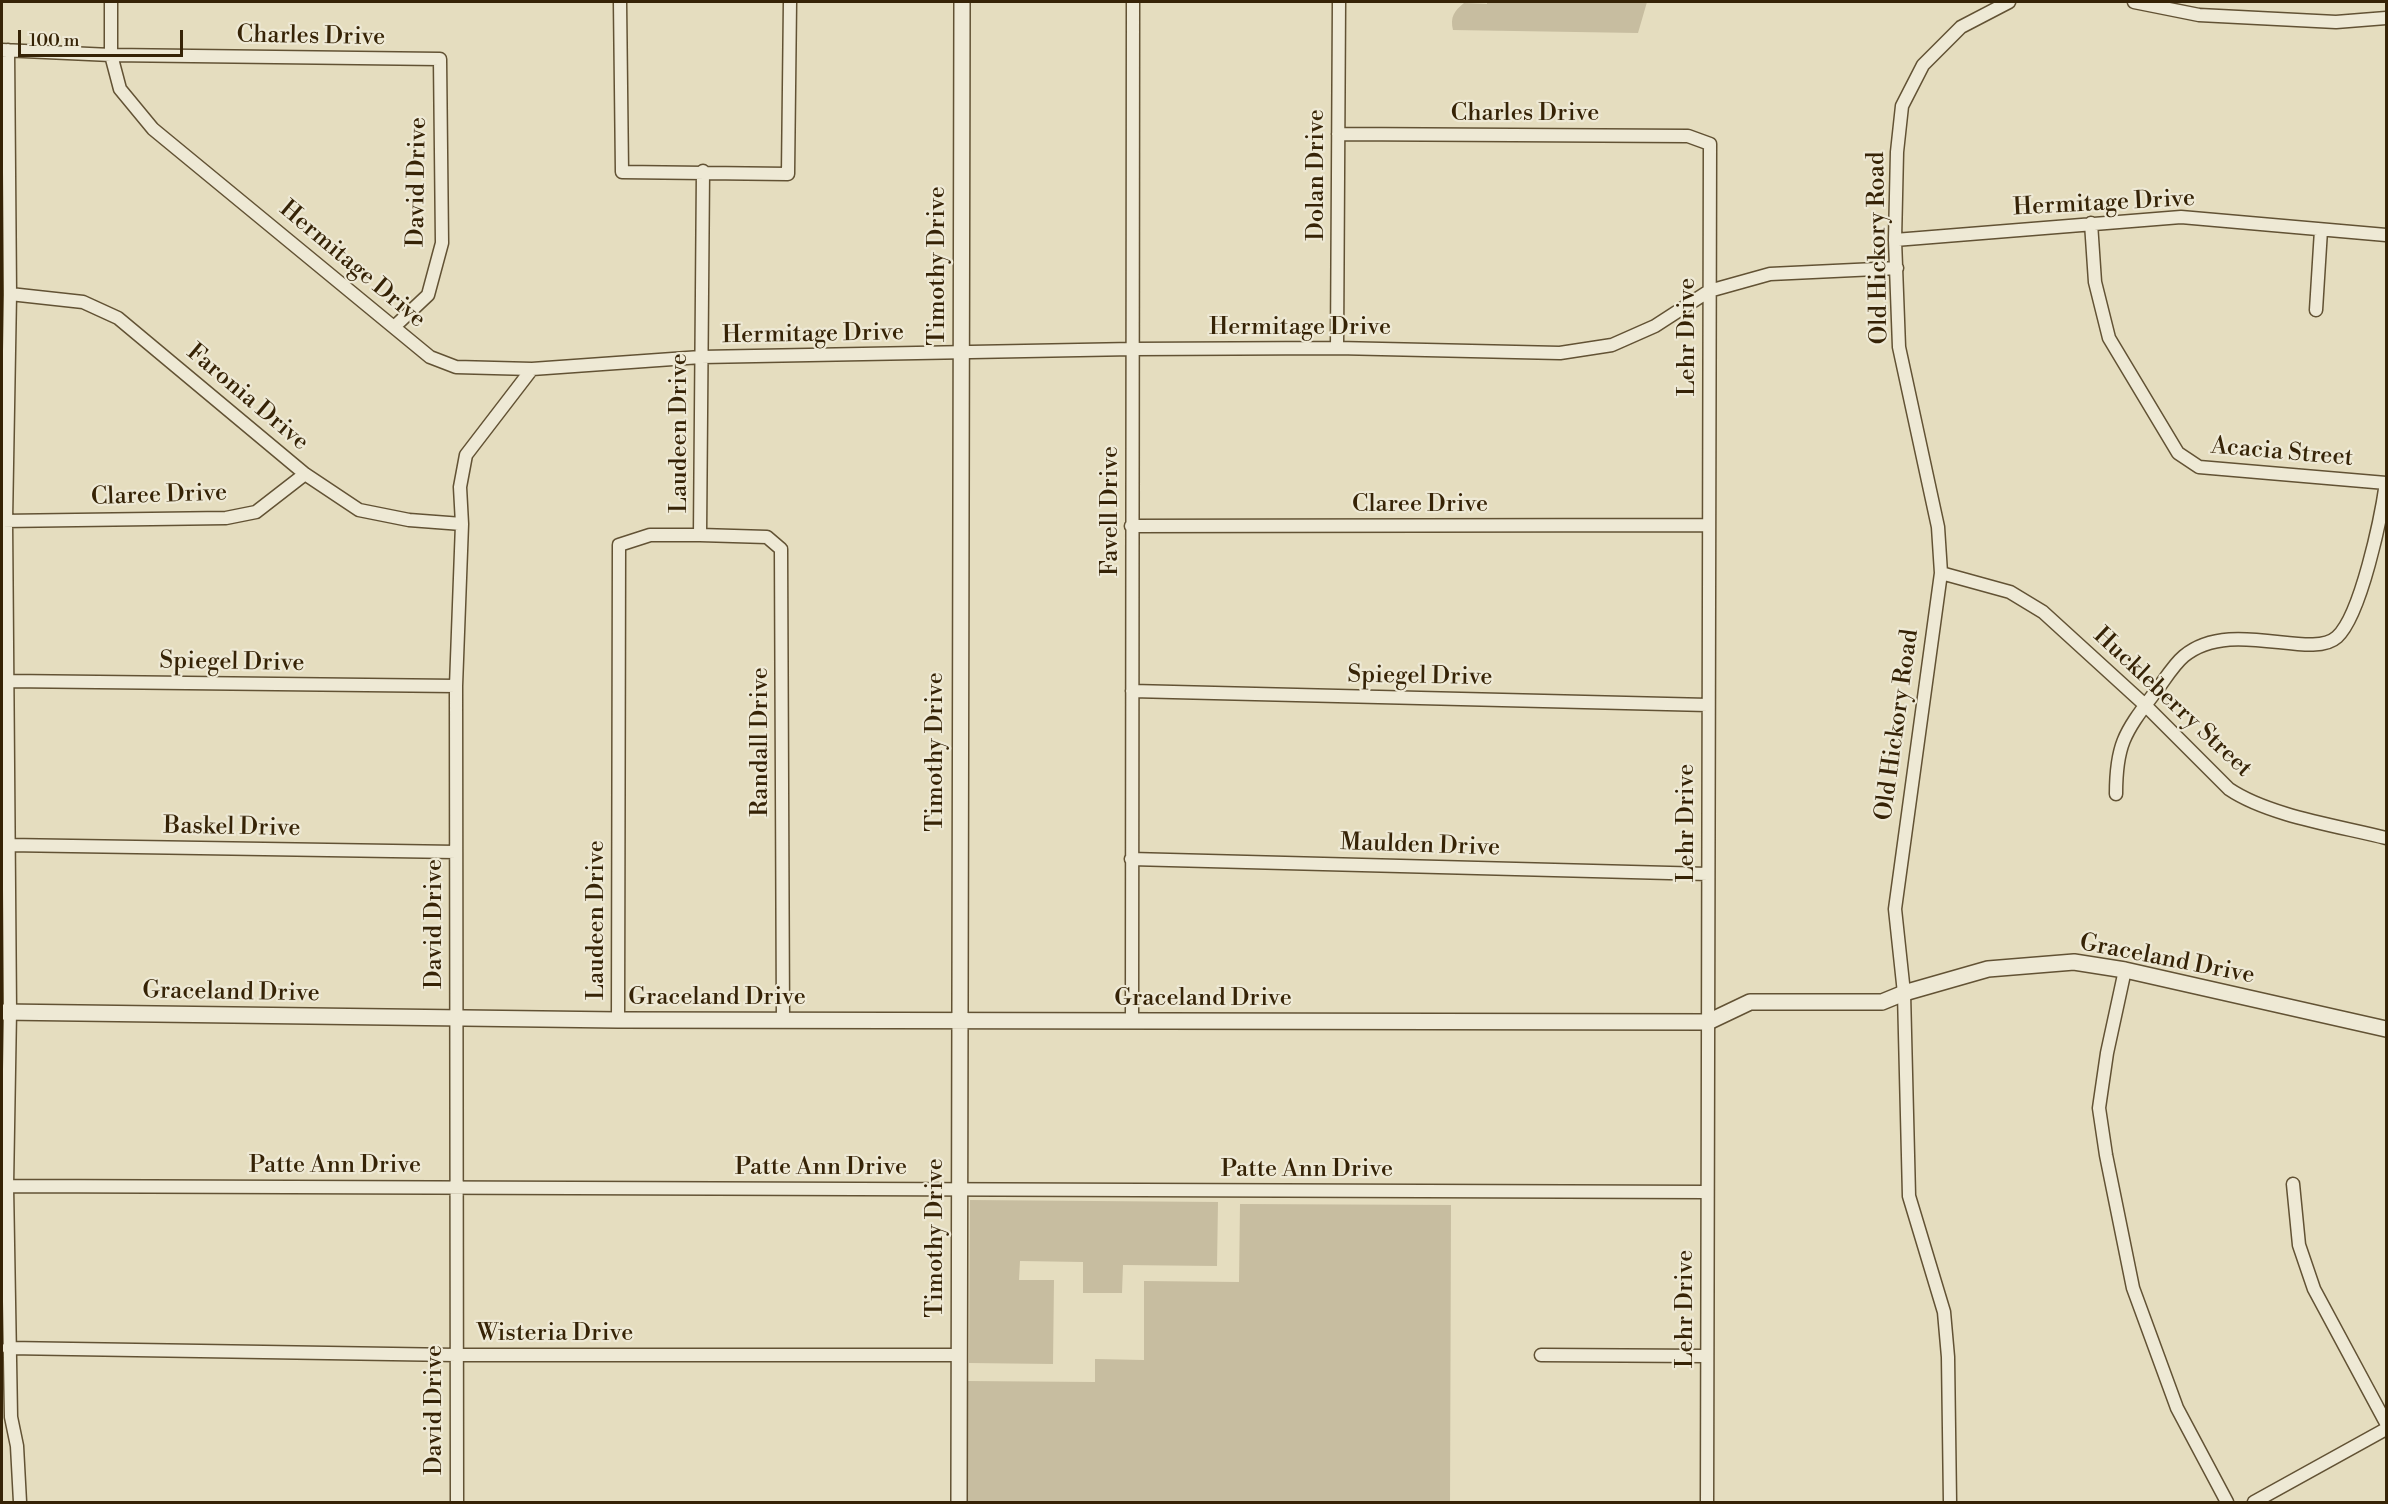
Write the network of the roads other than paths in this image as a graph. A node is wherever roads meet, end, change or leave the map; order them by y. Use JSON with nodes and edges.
{"nodes":[{"id":1,"x":111,"y":2,"type":"edge"},
{"id":2,"x":620,"y":2,"type":"edge"},
{"id":3,"x":790,"y":2,"type":"edge"},
{"id":4,"x":962,"y":2,"type":"edge"},
{"id":5,"x":1134,"y":2,"type":"edge"},
{"id":6,"x":1339,"y":2,"type":"edge"},
{"id":7,"x":2009,"y":2,"type":"edge"},
{"id":8,"x":2134,"y":2,"type":"edge"},
{"id":9,"x":2386,"y":18,"type":"edge"},
{"id":10,"x":5,"y":50,"type":"edge"},
{"id":11,"x":111,"y":55,"type":"junction"},
{"id":12,"x":440,"y":59,"type":"joint"},
{"id":13,"x":1338,"y":134,"type":"junction"},
{"id":14,"x":1710,"y":144,"type":"joint"},
{"id":15,"x":703,"y":171,"type":"junction"},
{"id":16,"x":2091,"y":223,"type":"junction"},
{"id":17,"x":2321,"y":230,"type":"junction"},
{"id":18,"x":2386,"y":235,"type":"edge"},
{"id":19,"x":1895,"y":240,"type":"junction"},
{"id":20,"x":1897,"y":268,"type":"junction"},
{"id":21,"x":1709,"y":291,"type":"junction"},
{"id":22,"x":10,"y":294,"type":"junction"},
{"id":23,"x":2316,"y":310,"type":"dead end"},
{"id":24,"x":394,"y":327,"type":"junction"},
{"id":25,"x":1337,"y":348,"type":"junction"},
{"id":26,"x":1134,"y":349,"type":"junction"},
{"id":27,"x":960,"y":353,"type":"junction"},
{"id":28,"x":701,"y":357,"type":"junction"},
{"id":29,"x":532,"y":369,"type":"junction"},
{"id":30,"x":306,"y":474,"type":"junction"},
{"id":31,"x":2386,"y":483,"type":"edge"},
{"id":32,"x":4,"y":521,"type":"edge"},
{"id":33,"x":462,"y":524,"type":"junction"},
{"id":34,"x":1708,"y":525,"type":"junction"},
{"id":35,"x":1131,"y":526,"type":"junction"},
{"id":36,"x":700,"y":535,"type":"junction"},
{"id":37,"x":1941,"y":573,"type":"junction"},
{"id":38,"x":8,"y":681,"type":"junction"},
{"id":39,"x":456,"y":687,"type":"junction"},
{"id":40,"x":1132,"y":691,"type":"junction"},
{"id":41,"x":1708,"y":705,"type":"junction"},
{"id":42,"x":2145,"y":705,"type":"junction"},
{"id":43,"x":2116,"y":794,"type":"dead end"},
{"id":44,"x":2386,"y":838,"type":"edge"},
{"id":45,"x":8,"y":845,"type":"junction"},
{"id":46,"x":456,"y":852,"type":"junction"},
{"id":47,"x":1131,"y":859,"type":"junction"},
{"id":48,"x":1708,"y":874,"type":"junction"},
{"id":49,"x":2125,"y":970,"type":"junction"},
{"id":50,"x":1904,"y":993,"type":"junction"},
{"id":51,"x":6,"y":1012,"type":"edge"},
{"id":52,"x":457,"y":1019,"type":"junction"},
{"id":53,"x":618,"y":1020,"type":"junction"},
{"id":54,"x":783,"y":1021,"type":"junction"},
{"id":55,"x":1132,"y":1021,"type":"junction"},
{"id":56,"x":958,"y":1022,"type":"junction"},
{"id":57,"x":1708,"y":1022,"type":"junction"},
{"id":58,"x":2386,"y":1029,"type":"edge"},
{"id":59,"x":2293,"y":1184,"type":"dead end"},
{"id":60,"x":7,"y":1186,"type":"junction"},
{"id":61,"x":456,"y":1187,"type":"junction"},
{"id":62,"x":958,"y":1190,"type":"junction"},
{"id":63,"x":1707,"y":1192,"type":"junction"},
{"id":64,"x":8,"y":1348,"type":"junction"},
{"id":65,"x":456,"y":1355,"type":"junction"},
{"id":66,"x":958,"y":1355,"type":"junction"},
{"id":67,"x":1541,"y":1355,"type":"dead end"},
{"id":68,"x":1706,"y":1356,"type":"junction"},
{"id":69,"x":2386,"y":1423,"type":"edge"},
{"id":70,"x":2386,"y":1429,"type":"edge"},
{"id":71,"x":20,"y":1503,"type":"edge"},
{"id":72,"x":457,"y":1503,"type":"edge"},
{"id":73,"x":959,"y":1503,"type":"edge"},
{"id":74,"x":1707,"y":1503,"type":"edge"},
{"id":75,"x":1950,"y":1503,"type":"edge"},
{"id":76,"x":2227,"y":1503,"type":"edge"},
{"id":77,"x":2254,"y":1503,"type":"edge"}],
"edges":[{"from":1,"to":11,"type":"street","name":"Hermitage Drive"},
{"from":2,"to":15,"type":"street"},
{"from":3,"to":15,"type":"street"},
{"from":4,"to":27,"type":"street","name":"Timothy Drive"},
{"from":5,"to":26,"type":"street","name":"Favell Drive"},
{"from":6,"to":13,"type":"street","name":"Dolan Drive"},
{"from":7,"to":19,"type":"street","name":"Old Hickory Road"},
{"from":8,"to":9,"type":"street"},
{"from":10,"to":11,"type":"street","name":"Charles Drive"},
{"from":10,"to":22,"type":"street"},
{"from":11,"to":12,"type":"street","name":"Charles Drive"},
{"from":11,"to":24,"type":"street","name":"Hermitage Drive"},
{"from":12,"to":24,"type":"street","name":"David Drive"},
{"from":13,"to":14,"type":"street","name":"Charles Drive"},
{"from":13,"to":25,"type":"street","name":"Dolan Drive"},
{"from":14,"to":21,"type":"street","name":"Lehr Drive"},
{"from":15,"to":28,"type":"street","name":"Laudeen Drive"},
{"from":16,"to":17,"type":"street","name":"Hermitage Drive"},
{"from":16,"to":19,"type":"street","name":"Hermitage Drive"},
{"from":16,"to":31,"type":"street","name":"Acacia Street"},
{"from":17,"to":18,"type":"street","name":"Hermitage Drive"},
{"from":17,"to":23,"type":"street"},
{"from":19,"to":20,"type":"street","name":"Old Hickory Road"},
{"from":20,"to":21,"type":"street","name":"Hermitage Drive"},
{"from":20,"to":37,"type":"street","name":"Old Hickory Road"},
{"from":21,"to":25,"type":"street","name":"Hermitage Drive"},
{"from":21,"to":34,"type":"street","name":"Lehr Drive"},
{"from":22,"to":30,"type":"street","name":"Faronia Drive"},
{"from":22,"to":32,"type":"street"},
{"from":24,"to":29,"type":"street","name":"Hermitage Drive"},
{"from":25,"to":26,"type":"street","name":"Hermitage Drive"},
{"from":26,"to":27,"type":"street","name":"Hermitage Drive"},
{"from":26,"to":35,"type":"street","name":"Favell Drive"},
{"from":27,"to":28,"type":"street","name":"Hermitage Drive"},
{"from":27,"to":56,"type":"street","name":"Timothy Drive"},
{"from":28,"to":29,"type":"street","name":"Hermitage Drive"},
{"from":28,"to":36,"type":"street","name":"Laudeen Drive"},
{"from":29,"to":33,"type":"street","name":"David Drive"},
{"from":30,"to":32,"type":"street","name":"Claree Drive"},
{"from":30,"to":33,"type":"street","name":"Faronia Drive"},
{"from":31,"to":42,"type":"street"},
{"from":32,"to":38,"type":"street"},
{"from":33,"to":39,"type":"street","name":"David Drive"},
{"from":34,"to":35,"type":"street","name":"Claree Drive"},
{"from":34,"to":41,"type":"street","name":"Lehr Drive"},
{"from":35,"to":40,"type":"street","name":"Favell Drive"},
{"from":36,"to":53,"type":"street","name":"Laudeen Drive"},
{"from":36,"to":54,"type":"street","name":"Randall Drive"},
{"from":37,"to":42,"type":"street","name":"Huckleberry Street"},
{"from":37,"to":50,"type":"street","name":"Old Hickory Road"},
{"from":38,"to":39,"type":"street","name":"Spiegel Drive"},
{"from":38,"to":45,"type":"street"},
{"from":39,"to":46,"type":"street","name":"David Drive"},
{"from":40,"to":41,"type":"street","name":"Spiegel Drive"},
{"from":40,"to":47,"type":"street","name":"Favell Drive"},
{"from":41,"to":48,"type":"street","name":"Lehr Drive"},
{"from":42,"to":43,"type":"street"},
{"from":42,"to":44,"type":"street","name":"Huckleberry Street"},
{"from":45,"to":46,"type":"street","name":"Baskel Drive"},
{"from":45,"to":51,"type":"street"},
{"from":46,"to":52,"type":"street","name":"David Drive"},
{"from":47,"to":48,"type":"street","name":"Maulden Drive"},
{"from":47,"to":55,"type":"street","name":"Favell Drive"},
{"from":48,"to":57,"type":"street","name":"Lehr Drive"},
{"from":49,"to":50,"type":"street","name":"Graceland Drive"},
{"from":49,"to":58,"type":"street","name":"Graceland Drive"},
{"from":49,"to":76,"type":"street"},
{"from":50,"to":57,"type":"street","name":"Graceland Drive"},
{"from":50,"to":75,"type":"street","name":"Old Hickory Road"},
{"from":51,"to":52,"type":"street","name":"Graceland Drive"},
{"from":51,"to":60,"type":"street"},
{"from":52,"to":53,"type":"street","name":"Graceland Drive"},
{"from":52,"to":61,"type":"street","name":"David Drive"},
{"from":53,"to":54,"type":"street","name":"Graceland Drive"},
{"from":54,"to":56,"type":"street","name":"Graceland Drive"},
{"from":55,"to":56,"type":"street","name":"Graceland Drive"},
{"from":55,"to":57,"type":"street","name":"Graceland Drive"},
{"from":56,"to":62,"type":"street","name":"Timothy Drive"},
{"from":57,"to":63,"type":"street","name":"Lehr Drive"},
{"from":59,"to":69,"type":"street"},
{"from":60,"to":61,"type":"street","name":"Patte Ann Drive"},
{"from":60,"to":64,"type":"street"},
{"from":61,"to":62,"type":"street","name":"Patte Ann Drive"},
{"from":61,"to":65,"type":"street","name":"David Drive"},
{"from":62,"to":63,"type":"street","name":"Patte Ann Drive"},
{"from":62,"to":66,"type":"street","name":"Timothy Drive"},
{"from":63,"to":68,"type":"street","name":"Lehr Drive"},
{"from":64,"to":65,"type":"street","name":"Wisteria Drive"},
{"from":64,"to":71,"type":"street"},
{"from":65,"to":66,"type":"street","name":"Wisteria Drive"},
{"from":65,"to":72,"type":"street","name":"David Drive"},
{"from":66,"to":73,"type":"street","name":"Timothy Drive"},
{"from":67,"to":68,"type":"street"},
{"from":68,"to":74,"type":"street","name":"Lehr Drive"},
{"from":70,"to":77,"type":"street"}]}
